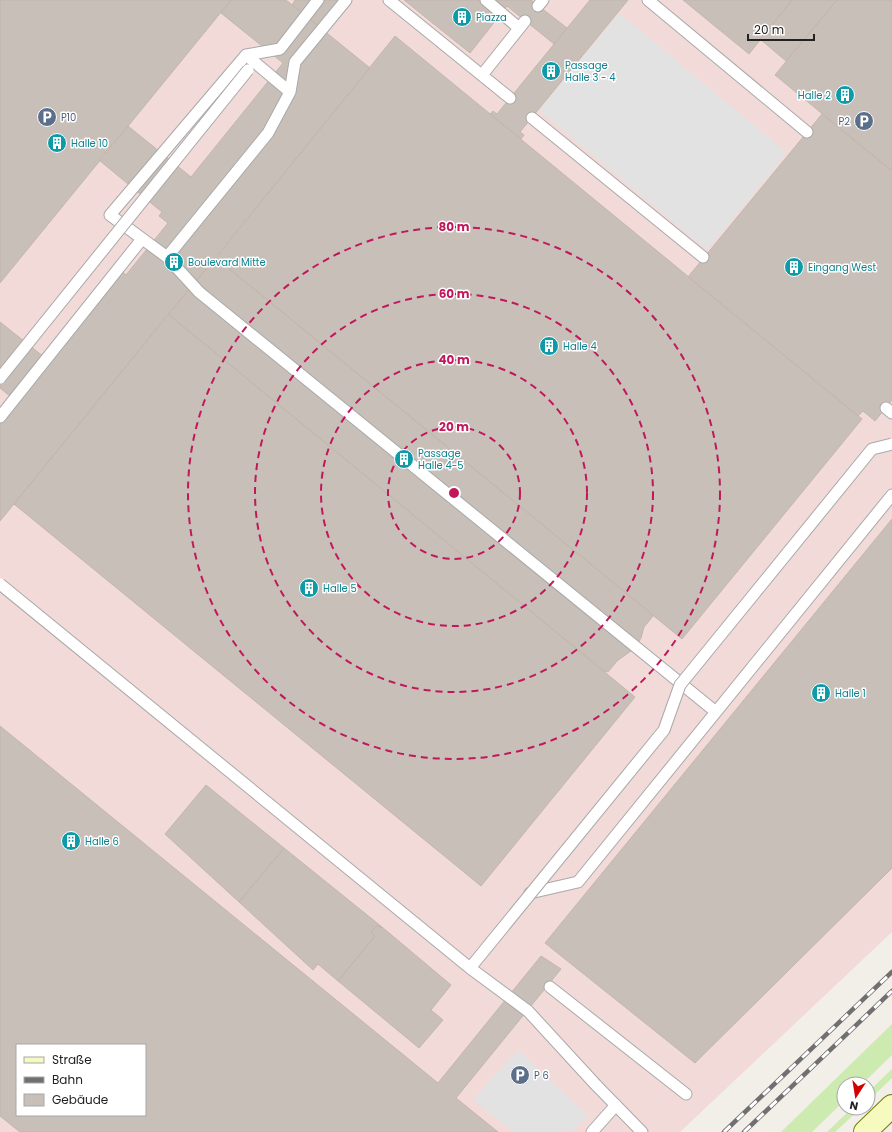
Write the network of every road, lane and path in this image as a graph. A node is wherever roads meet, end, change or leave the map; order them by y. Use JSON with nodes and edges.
{"nodes":[{"id":1,"x":318,"y":0,"type":"edge"},
{"id":2,"x":346,"y":0,"type":"edge"},
{"id":3,"x":388,"y":0,"type":"edge"},
{"id":4,"x":486,"y":0,"type":"edge"},
{"id":5,"x":648,"y":0,"type":"edge"},
{"id":6,"x":246,"y":55,"type":"junction"},
{"id":7,"x":248,"y":70,"type":"dead end"},
{"id":8,"x":482,"y":75,"type":"junction"},
{"id":9,"x":290,"y":92,"type":"junction"},
{"id":10,"x":510,"y":98,"type":"dead end"},
{"id":11,"x":532,"y":118,"type":"dead end"},
{"id":12,"x":807,"y":132,"type":"dead end"},
{"id":13,"x":142,"y":239,"type":"junction"},
{"id":14,"x":167,"y":257,"type":"junction"},
{"id":15,"x":703,"y":257,"type":"dead end"},
{"id":16,"x":0,"y":378,"type":"edge"},
{"id":17,"x":0,"y":417,"type":"edge"},
{"id":18,"x":892,"y":444,"type":"edge"},
{"id":19,"x":892,"y":495,"type":"edge"},
{"id":20,"x":0,"y":584,"type":"edge"},
{"id":21,"x":49,"y":624,"type":"junction"},
{"id":22,"x":680,"y":684,"type":"junction"},
{"id":23,"x":716,"y":712,"type":"junction"},
{"id":24,"x":666,"y":723,"type":"junction"},
{"id":25,"x":659,"y":736,"type":"junction"},
{"id":26,"x":530,"y":893,"type":"junction"},
{"id":27,"x":470,"y":968,"type":"junction"},
{"id":28,"x":550,"y":987,"type":"dead end"},
{"id":29,"x":686,"y":1094,"type":"dead end"},
{"id":30,"x":616,"y":1105,"type":"junction"},
{"id":31,"x":892,"y":1106,"type":"edge"},
{"id":32,"x":592,"y":1132,"type":"edge"},
{"id":33,"x":642,"y":1132,"type":"edge"},
{"id":34,"x":865,"y":1132,"type":"edge"}],
"edges":[{"from":1,"to":6,"type":"lane"},
{"from":2,"to":9,"type":"lane"},
{"from":3,"to":8,"type":"lane"},
{"from":4,"to":8,"type":"lane"},
{"from":5,"to":12,"type":"lane"},
{"from":6,"to":9,"type":"lane"},
{"from":6,"to":13,"type":"lane"},
{"from":7,"to":16,"type":"lane","bridge":true},
{"from":8,"to":10,"type":"lane"},
{"from":9,"to":14,"type":"lane"},
{"from":11,"to":15,"type":"lane"},
{"from":13,"to":14,"type":"lane"},
{"from":13,"to":17,"type":"lane"},
{"from":14,"to":22,"type":"lane"},
{"from":18,"to":22,"type":"lane"},
{"from":18,"to":24,"type":"lane","bridge":true},
{"from":19,"to":23,"type":"lane"},
{"from":20,"to":21,"type":"lane","bridge":true},
{"from":21,"to":26,"type":"lane"},
{"from":21,"to":27,"type":"lane","bridge":true},
{"from":22,"to":23,"type":"lane"},
{"from":22,"to":24,"type":"lane"},
{"from":23,"to":26,"type":"lane"},
{"from":24,"to":25,"type":"lane"},
{"from":25,"to":26,"type":"lane"},
{"from":25,"to":27,"type":"lane","bridge":true},
{"from":27,"to":30,"type":"lane","bridge":true},
{"from":28,"to":29,"type":"lane"},
{"from":30,"to":32,"type":"lane"},
{"from":30,"to":33,"type":"lane"},
{"from":31,"to":34,"type":"street"}]}
